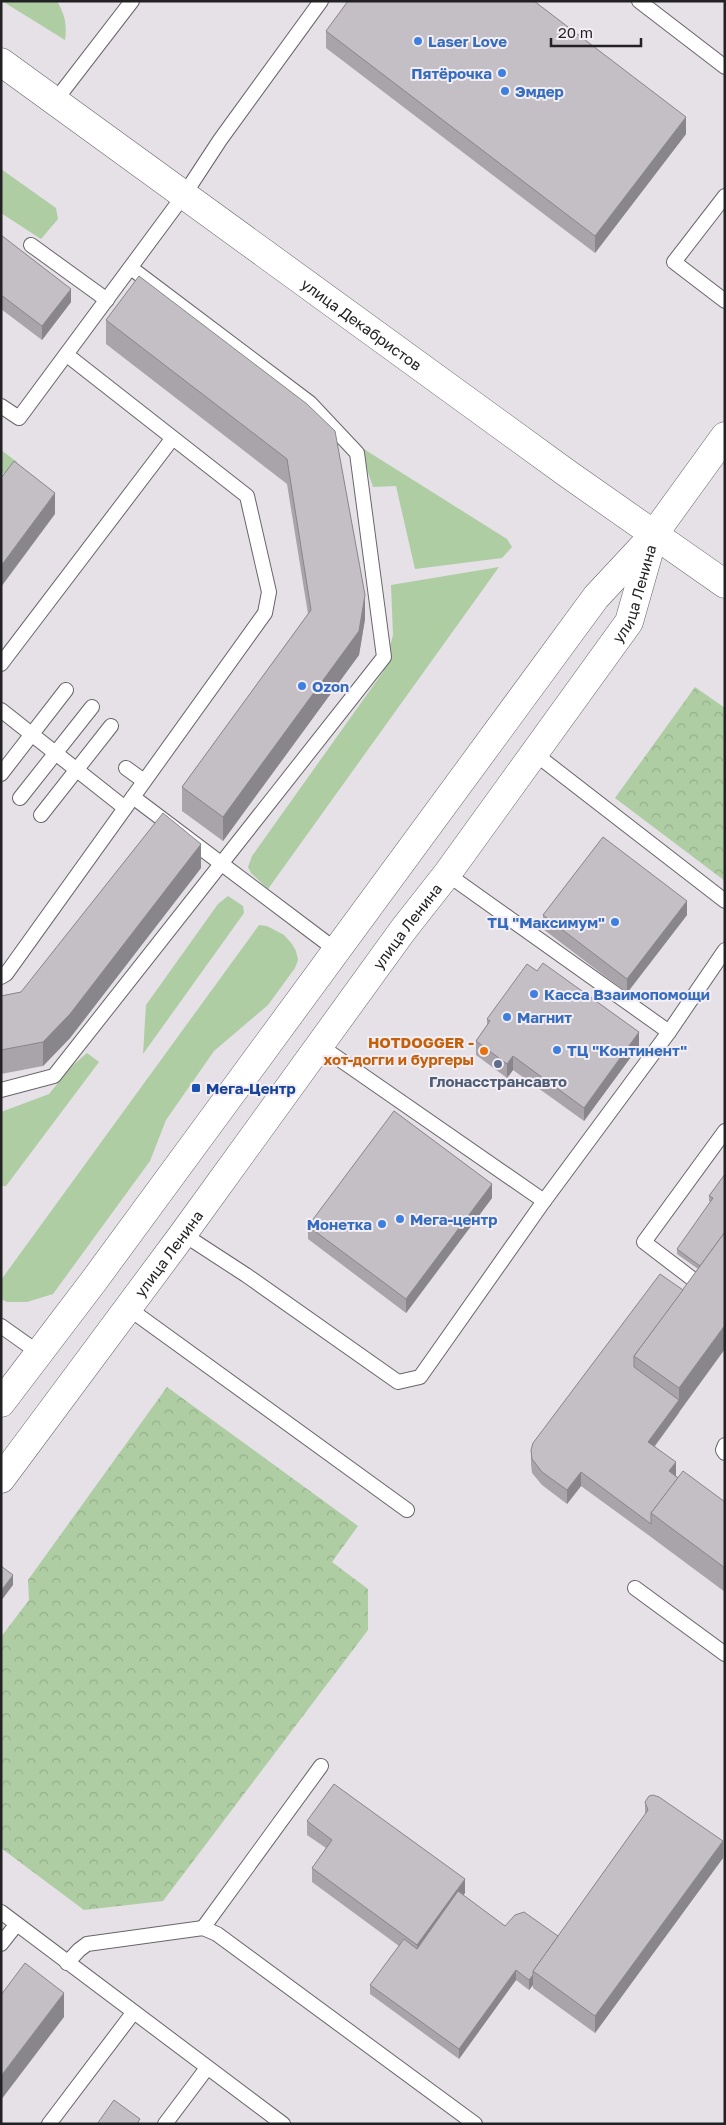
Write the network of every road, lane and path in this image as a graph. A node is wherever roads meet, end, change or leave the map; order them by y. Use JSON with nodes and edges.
{"nodes":[{"id":1,"x":132,"y":1,"type":"edge"},
{"id":2,"x":320,"y":1,"type":"edge"},
{"id":3,"x":639,"y":1,"type":"edge"},
{"id":4,"x":1,"y":62,"type":"edge"},
{"id":5,"x":725,"y":67,"type":"edge"},
{"id":6,"x":55,"y":101,"type":"junction"},
{"id":7,"x":184,"y":195,"type":"junction"},
{"id":8,"x":725,"y":196,"type":"edge"},
{"id":9,"x":31,"y":245,"type":"dead end"},
{"id":10,"x":131,"y":268,"type":"junction"},
{"id":11,"x":107,"y":300,"type":"junction"},
{"id":12,"x":725,"y":301,"type":"edge"},
{"id":13,"x":67,"y":355,"type":"junction"},
{"id":14,"x":1,"y":406,"type":"edge"},
{"id":15,"x":725,"y":436,"type":"edge"},
{"id":16,"x":172,"y":438,"type":"junction"},
{"id":17,"x":654,"y":534,"type":"junction"},
{"id":18,"x":725,"y":584,"type":"edge"},
{"id":19,"x":1,"y":664,"type":"edge"},
{"id":20,"x":66,"y":690,"type":"dead end"},
{"id":21,"x":92,"y":707,"type":"dead end"},
{"id":22,"x":1,"y":710,"type":"edge"},
{"id":23,"x":111,"y":726,"type":"dead end"},
{"id":24,"x":32,"y":734,"type":"junction"},
{"id":25,"x":534,"y":752,"type":"junction"},
{"id":26,"x":56,"y":753,"type":"junction"},
{"id":27,"x":126,"y":768,"type":"dead end"},
{"id":28,"x":77,"y":770,"type":"junction"},
{"id":29,"x":1,"y":774,"type":"edge"},
{"id":30,"x":144,"y":781,"type":"junction"},
{"id":31,"x":20,"y":798,"type":"dead end"},
{"id":32,"x":129,"y":802,"type":"junction"},
{"id":33,"x":41,"y":815,"type":"dead end"},
{"id":34,"x":221,"y":863,"type":"junction"},
{"id":35,"x":448,"y":874,"type":"junction"},
{"id":36,"x":725,"y":901,"type":"edge"},
{"id":37,"x":336,"y":950,"type":"junction"},
{"id":38,"x":725,"y":950,"type":"edge"},
{"id":39,"x":1,"y":977,"type":"edge"},
{"id":40,"x":669,"y":1032,"type":"junction"},
{"id":41,"x":320,"y":1045,"type":"junction"},
{"id":42,"x":1,"y":1090,"type":"edge"},
{"id":43,"x":725,"y":1131,"type":"edge"},
{"id":44,"x":544,"y":1201,"type":"junction"},
{"id":45,"x":183,"y":1234,"type":"junction"},
{"id":46,"x":93,"y":1282,"type":"junction"},
{"id":47,"x":703,"y":1286,"type":"edge"},
{"id":48,"x":128,"y":1308,"type":"junction"},
{"id":49,"x":1,"y":1326,"type":"edge"},
{"id":50,"x":39,"y":1353,"type":"junction"},
{"id":51,"x":1,"y":1403,"type":"edge"},
{"id":52,"x":725,"y":1445,"type":"edge"},
{"id":53,"x":725,"y":1453,"type":"edge"},
{"id":54,"x":1,"y":1479,"type":"edge"},
{"id":55,"x":408,"y":1510,"type":"dead end"},
{"id":56,"x":635,"y":1588,"type":"dead end"},
{"id":57,"x":725,"y":1654,"type":"edge"},
{"id":58,"x":321,"y":1766,"type":"dead end"},
{"id":59,"x":1,"y":1912,"type":"edge"},
{"id":60,"x":16,"y":1925,"type":"junction"},
{"id":61,"x":203,"y":1928,"type":"junction"},
{"id":62,"x":1,"y":1944,"type":"edge"},
{"id":63,"x":68,"y":1964,"type":"junction"},
{"id":64,"x":133,"y":2013,"type":"junction"},
{"id":65,"x":206,"y":2068,"type":"junction"},
{"id":66,"x":49,"y":2124,"type":"edge"},
{"id":67,"x":165,"y":2124,"type":"edge"},
{"id":68,"x":283,"y":2124,"type":"edge"},
{"id":69,"x":475,"y":2124,"type":"edge"}],
"edges":[{"from":1,"to":6,"type":"lane"},
{"from":2,"to":7,"type":"lane"},
{"from":3,"to":5,"type":"lane"},
{"from":4,"to":6,"type":"main road","name":"улица Декабристов"},
{"from":6,"to":7,"type":"main road","name":"улица Декабристов"},
{"from":7,"to":10,"type":"lane"},
{"from":7,"to":17,"type":"main road","name":"улица Декабристов"},
{"from":8,"to":12,"type":"lane"},
{"from":9,"to":11,"type":"lane"},
{"from":10,"to":11,"type":"lane"},
{"from":10,"to":34,"type":"lane"},
{"from":11,"to":13,"type":"lane"},
{"from":13,"to":14,"type":"lane"},
{"from":13,"to":16,"type":"lane"},
{"from":15,"to":17,"type":"main road"},
{"from":16,"to":19,"type":"lane"},
{"from":16,"to":30,"type":"lane"},
{"from":17,"to":18,"type":"main road","name":"улица Декабристов"},
{"from":17,"to":25,"type":"main road","name":"улица Ленина"},
{"from":17,"to":37,"type":"main road","name":"улица Ленина"},
{"from":20,"to":24,"type":"lane"},
{"from":21,"to":26,"type":"lane"},
{"from":22,"to":24,"type":"lane"},
{"from":23,"to":28,"type":"lane"},
{"from":24,"to":26,"type":"lane"},
{"from":24,"to":29,"type":"lane"},
{"from":25,"to":35,"type":"main road","name":"улица Ленина"},
{"from":25,"to":36,"type":"lane"},
{"from":26,"to":28,"type":"lane"},
{"from":26,"to":31,"type":"lane"},
{"from":27,"to":30,"type":"lane"},
{"from":28,"to":32,"type":"lane"},
{"from":28,"to":33,"type":"lane"},
{"from":30,"to":32,"type":"lane"},
{"from":32,"to":34,"type":"lane"},
{"from":32,"to":39,"type":"lane"},
{"from":34,"to":37,"type":"lane"},
{"from":34,"to":42,"type":"lane"},
{"from":35,"to":40,"type":"lane"},
{"from":35,"to":41,"type":"main road","name":"улица Ленина"},
{"from":37,"to":46,"type":"main road","name":"улица Ленина"},
{"from":38,"to":40,"type":"lane"},
{"from":40,"to":44,"type":"lane"},
{"from":41,"to":44,"type":"lane"},
{"from":41,"to":45,"type":"main road","name":"улица Ленина"},
{"from":43,"to":47,"type":"lane"},
{"from":44,"to":45,"type":"lane"},
{"from":45,"to":48,"type":"main road","name":"улица Ленина"},
{"from":46,"to":48,"type":"main road"},
{"from":46,"to":50,"type":"main road","name":"улица Ленина"},
{"from":48,"to":54,"type":"main road","name":"улица Ленина"},
{"from":48,"to":55,"type":"lane"},
{"from":49,"to":50,"type":"lane"},
{"from":50,"to":51,"type":"main road","name":"улица Ленина"},
{"from":52,"to":53,"type":"lane"},
{"from":56,"to":57,"type":"lane"},
{"from":58,"to":61,"type":"lane"},
{"from":59,"to":60,"type":"lane"},
{"from":60,"to":62,"type":"lane"},
{"from":60,"to":63,"type":"lane"},
{"from":61,"to":63,"type":"lane"},
{"from":61,"to":69,"type":"lane"},
{"from":63,"to":64,"type":"lane"},
{"from":64,"to":65,"type":"lane"},
{"from":64,"to":66,"type":"lane"},
{"from":65,"to":67,"type":"lane"},
{"from":65,"to":68,"type":"lane"}]}
